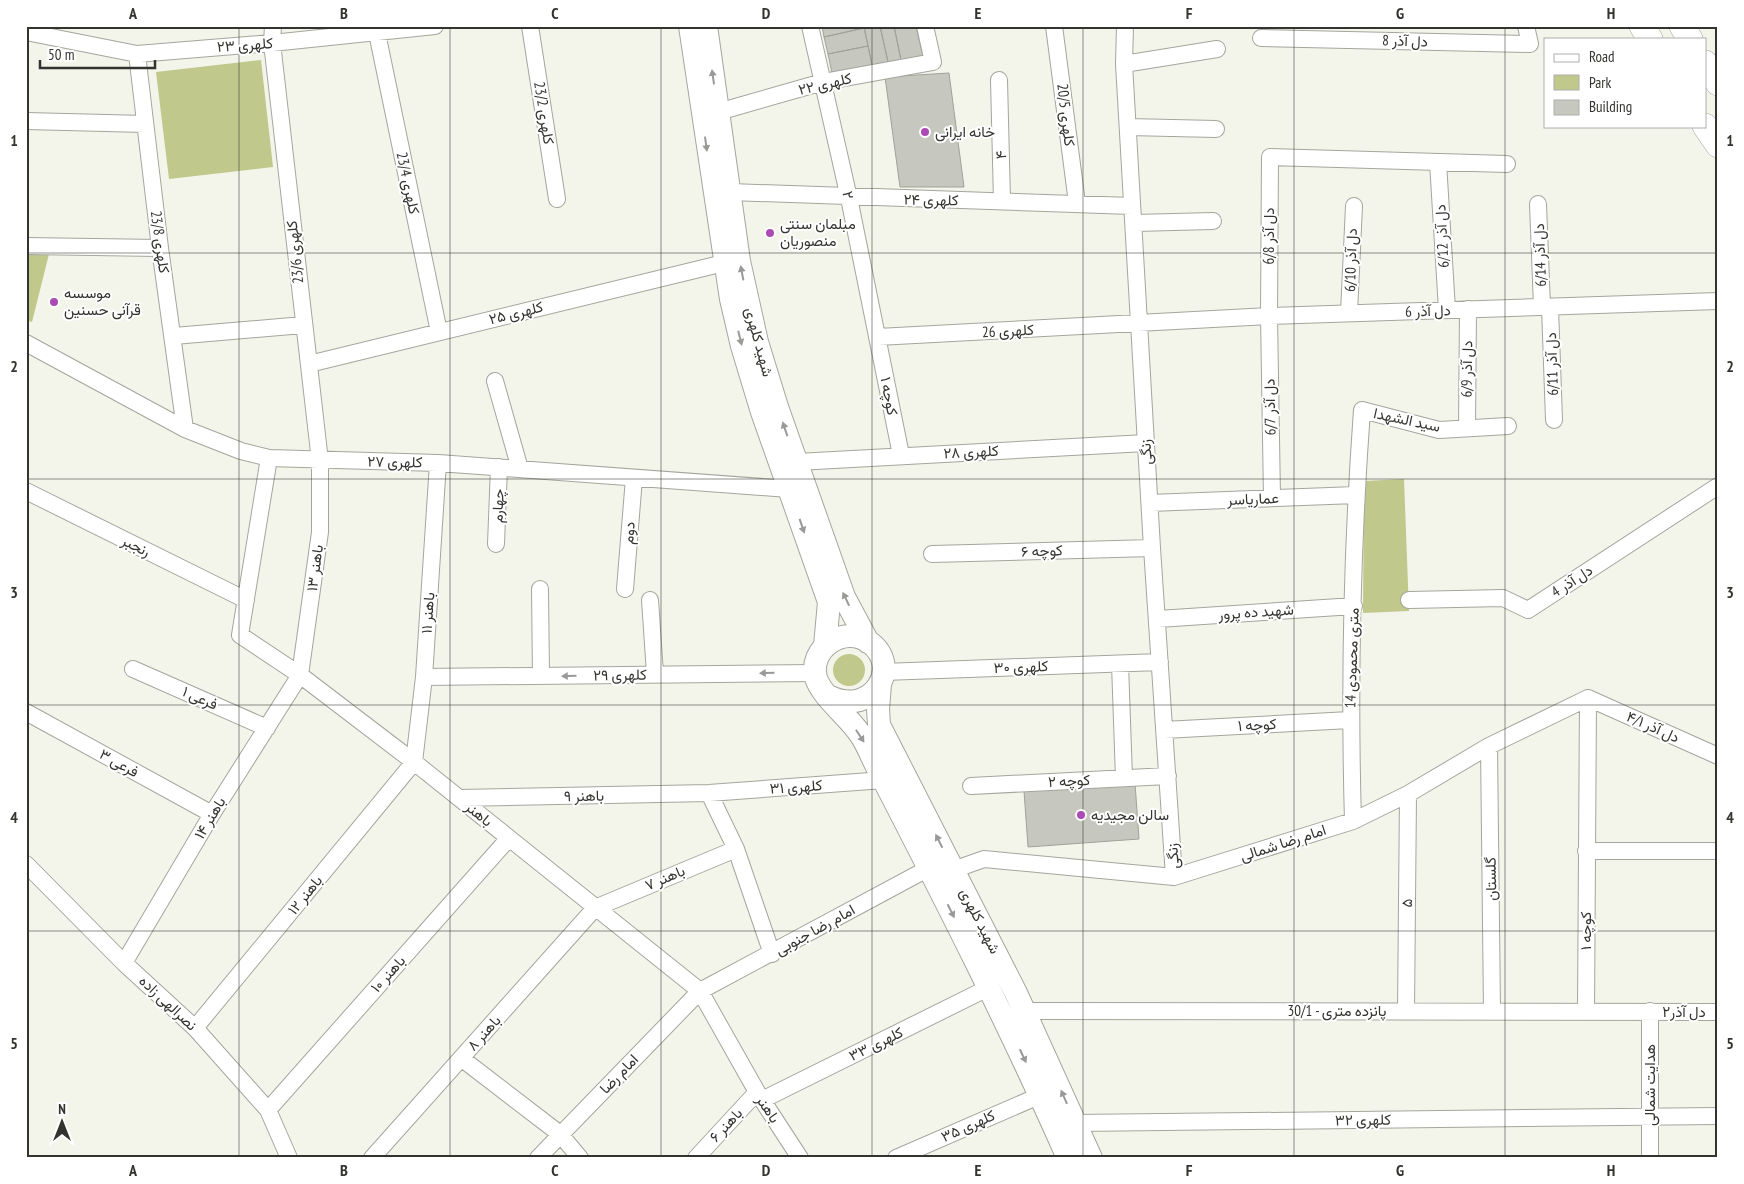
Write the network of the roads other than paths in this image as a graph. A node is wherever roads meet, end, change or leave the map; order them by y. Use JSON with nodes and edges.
{"nodes":[{"id":1,"x":273,"y":26,"type":"edge"},
{"id":2,"x":435,"y":26,"type":"edge"},
{"id":3,"x":530,"y":26,"type":"edge"},
{"id":4,"x":690,"y":26,"type":"edge"},
{"id":5,"x":706,"y":26,"type":"edge"},
{"id":6,"x":810,"y":26,"type":"edge"},
{"id":7,"x":925,"y":26,"type":"edge"},
{"id":8,"x":1054,"y":26,"type":"edge"},
{"id":9,"x":1125,"y":26,"type":"edge"},
{"id":10,"x":1526,"y":26,"type":"edge"},
{"id":11,"x":1642,"y":26,"type":"edge"},
{"id":12,"x":1682,"y":26,"type":"edge"},
{"id":13,"x":26,"y":32,"type":"edge"},
{"id":14,"x":377,"y":34,"type":"junction"},
{"id":15,"x":1261,"y":38,"type":"dead end"},
{"id":16,"x":1649,"y":38,"type":"edge"},
{"id":17,"x":1689,"y":38,"type":"edge"},
{"id":18,"x":272,"y":44,"type":"junction"},
{"id":19,"x":1217,"y":48,"type":"dead end"},
{"id":20,"x":137,"y":54,"type":"junction"},
{"id":21,"x":1124,"y":64,"type":"junction"},
{"id":22,"x":1706,"y":65,"type":"edge"},
{"id":23,"x":999,"y":80,"type":"dead end"},
{"id":24,"x":823,"y":82,"type":"junction"},
{"id":25,"x":1718,"y":83,"type":"edge"},
{"id":26,"x":718,"y":112,"type":"junction"},
{"id":27,"x":26,"y":121,"type":"edge"},
{"id":28,"x":145,"y":124,"type":"junction"},
{"id":29,"x":1128,"y":127,"type":"junction"},
{"id":30,"x":1706,"y":127,"type":"edge"},
{"id":31,"x":1216,"y":129,"type":"dead end"},
{"id":32,"x":1718,"y":145,"type":"edge"},
{"id":33,"x":1438,"y":162,"type":"junction"},
{"id":34,"x":1507,"y":164,"type":"dead end"},
{"id":35,"x":730,"y":192,"type":"junction"},
{"id":36,"x":849,"y":198,"type":"junction"},
{"id":37,"x":557,"y":199,"type":"dead end"},
{"id":38,"x":1002,"y":201,"type":"junction"},
{"id":39,"x":1077,"y":203,"type":"junction"},
{"id":40,"x":1538,"y":204,"type":"dead end"},
{"id":41,"x":1132,"y":206,"type":"junction"},
{"id":42,"x":1354,"y":206,"type":"dead end"},
{"id":43,"x":1213,"y":221,"type":"dead end"},
{"id":44,"x":1134,"y":223,"type":"junction"},
{"id":45,"x":26,"y":246,"type":"edge"},
{"id":46,"x":160,"y":248,"type":"junction"},
{"id":47,"x":724,"y":264,"type":"junction"},
{"id":48,"x":1718,"y":301,"type":"edge"},
{"id":49,"x":1546,"y":307,"type":"junction"},
{"id":50,"x":1447,"y":310,"type":"junction"},
{"id":51,"x":1468,"y":310,"type":"junction"},
{"id":52,"x":1349,"y":313,"type":"junction"},
{"id":53,"x":1269,"y":316,"type":"junction"},
{"id":54,"x":303,"y":324,"type":"junction"},
{"id":55,"x":1139,"y":324,"type":"junction"},
{"id":56,"x":439,"y":332,"type":"junction"},
{"id":57,"x":174,"y":336,"type":"junction"},
{"id":58,"x":878,"y":337,"type":"junction"},
{"id":59,"x":26,"y":343,"type":"edge"},
{"id":60,"x":309,"y":364,"type":"junction"},
{"id":61,"x":495,"y":381,"type":"dead end"},
{"id":62,"x":1554,"y":420,"type":"dead end"},
{"id":63,"x":1508,"y":426,"type":"dead end"},
{"id":64,"x":1467,"y":428,"type":"junction"},
{"id":65,"x":185,"y":429,"type":"junction"},
{"id":66,"x":1146,"y":443,"type":"junction"},
{"id":67,"x":901,"y":455,"type":"junction"},
{"id":68,"x":269,"y":458,"type":"junction"},
{"id":69,"x":320,"y":461,"type":"junction"},
{"id":70,"x":797,"y":462,"type":"junction"},
{"id":71,"x":438,"y":463,"type":"junction"},
{"id":72,"x":499,"y":468,"type":"junction"},
{"id":73,"x":520,"y":469,"type":"junction"},
{"id":74,"x":634,"y":478,"type":"junction"},
{"id":75,"x":1718,"y":486,"type":"edge"},
{"id":76,"x":789,"y":489,"type":"junction"},
{"id":77,"x":26,"y":491,"type":"edge"},
{"id":78,"x":1356,"y":495,"type":"junction"},
{"id":79,"x":1272,"y":498,"type":"junction"},
{"id":80,"x":1150,"y":503,"type":"junction"},
{"id":81,"x":496,"y":544,"type":"dead end"},
{"id":82,"x":1152,"y":548,"type":"junction"},
{"id":83,"x":932,"y":554,"type":"dead end"},
{"id":84,"x":540,"y":589,"type":"dead end"},
{"id":85,"x":625,"y":589,"type":"dead end"},
{"id":86,"x":246,"y":600,"type":"junction"},
{"id":87,"x":650,"y":600,"type":"dead end"},
{"id":88,"x":1409,"y":600,"type":"dead end"},
{"id":89,"x":1354,"y":606,"type":"junction"},
{"id":90,"x":1158,"y":619,"type":"junction"},
{"id":91,"x":868,"y":642,"type":"junction"},
{"id":92,"x":825,"y":646,"type":"junction"},
{"id":93,"x":1160,"y":662,"type":"junction"},
{"id":94,"x":1120,"y":664,"type":"junction"},
{"id":95,"x":133,"y":669,"type":"dead end"},
{"id":96,"x":816,"y":673,"type":"junction"},
{"id":97,"x":655,"y":674,"type":"junction"},
{"id":98,"x":300,"y":675,"type":"junction"},
{"id":99,"x":541,"y":676,"type":"junction"},
{"id":100,"x":424,"y":677,"type":"junction"},
{"id":101,"x":882,"y":678,"type":"junction"},
{"id":102,"x":830,"y":698,"type":"junction"},
{"id":103,"x":1588,"y":698,"type":"junction"},
{"id":104,"x":26,"y":712,"type":"edge"},
{"id":105,"x":1350,"y":720,"type":"junction"},
{"id":106,"x":267,"y":728,"type":"junction"},
{"id":107,"x":1164,"y":730,"type":"junction"},
{"id":108,"x":1489,"y":746,"type":"junction"},
{"id":109,"x":1718,"y":756,"type":"edge"},
{"id":110,"x":414,"y":762,"type":"junction"},
{"id":111,"x":1168,"y":776,"type":"junction"},
{"id":112,"x":1124,"y":778,"type":"junction"},
{"id":113,"x":884,"y":780,"type":"junction"},
{"id":114,"x":971,"y":786,"type":"dead end"},
{"id":115,"x":709,"y":793,"type":"junction"},
{"id":116,"x":1408,"y":794,"type":"junction"},
{"id":117,"x":459,"y":798,"type":"junction"},
{"id":118,"x":212,"y":814,"type":"junction"},
{"id":119,"x":1353,"y":820,"type":"junction"},
{"id":120,"x":509,"y":838,"type":"junction"},
{"id":121,"x":736,"y":849,"type":"junction"},
{"id":122,"x":1586,"y":851,"type":"junction"},
{"id":123,"x":1718,"y":851,"type":"edge"},
{"id":124,"x":26,"y":864,"type":"edge"},
{"id":125,"x":929,"y":868,"type":"junction"},
{"id":126,"x":953,"y":870,"type":"junction"},
{"id":127,"x":1174,"y":877,"type":"junction"},
{"id":128,"x":595,"y":908,"type":"junction"},
{"id":129,"x":772,"y":954,"type":"junction"},
{"id":130,"x":124,"y":963,"type":"junction"},
{"id":131,"x":990,"y":987,"type":"junction"},
{"id":132,"x":700,"y":991,"type":"junction"},
{"id":133,"x":1025,"y":1011,"type":"junction"},
{"id":134,"x":1406,"y":1011,"type":"junction"},
{"id":135,"x":1492,"y":1011,"type":"junction"},
{"id":136,"x":1586,"y":1012,"type":"junction"},
{"id":137,"x":1650,"y":1012,"type":"junction"},
{"id":138,"x":1718,"y":1012,"type":"edge"},
{"id":139,"x":195,"y":1028,"type":"junction"},
{"id":140,"x":461,"y":1058,"type":"junction"},
{"id":141,"x":1041,"y":1095,"type":"junction"},
{"id":142,"x":759,"y":1096,"type":"junction"},
{"id":143,"x":268,"y":1110,"type":"junction"},
{"id":144,"x":1650,"y":1116,"type":"junction"},
{"id":145,"x":1718,"y":1116,"type":"edge"},
{"id":146,"x":1076,"y":1123,"type":"junction"},
{"id":147,"x":560,"y":1134,"type":"junction"},
{"id":148,"x":289,"y":1158,"type":"edge"},
{"id":149,"x":372,"y":1158,"type":"edge"},
{"id":150,"x":538,"y":1158,"type":"edge"},
{"id":151,"x":580,"y":1158,"type":"edge"},
{"id":152,"x":696,"y":1158,"type":"edge"},
{"id":153,"x":800,"y":1158,"type":"edge"},
{"id":154,"x":896,"y":1158,"type":"edge"},
{"id":155,"x":1068,"y":1158,"type":"edge"},
{"id":156,"x":1091,"y":1158,"type":"edge"},
{"id":157,"x":1650,"y":1158,"type":"edge"}],
"edges":[{"from":1,"to":18,"type":"street"},
{"from":2,"to":14,"type":"street","name":"کلهری ۲۳"},
{"from":3,"to":37,"type":"street","name":"کلهری 23/2"},
{"from":4,"to":47,"type":"main road","name":"شهید کلهری","one_way":true},
{"from":26,"to":5,"type":"main road","name":"شهید کلهری","one_way":true},
{"from":6,"to":24,"type":"street","name":"۲"},
{"from":7,"to":24,"type":"street","name":"کلهری ۲۲"},
{"from":8,"to":39,"type":"street","name":"کلهری 20/5"},
{"from":9,"to":21,"type":"street","name":"زنگی"},
{"from":10,"to":15,"type":"street","name":"دل آذر 8"},
{"from":11,"to":16,"type":"main road"},
{"from":12,"to":17,"type":"main road"},
{"from":13,"to":20,"type":"street","name":"کلهری ۲۳"},
{"from":14,"to":18,"type":"street","name":"کلهری ۲۳"},
{"from":14,"to":56,"type":"street","name":"کلهری 23/4"},
{"from":18,"to":20,"type":"street","name":"کلهری ۲۳"},
{"from":18,"to":54,"type":"street","name":"کلهری 23/6"},
{"from":19,"to":21,"type":"street"},
{"from":20,"to":28,"type":"street","name":"کلهری 23/8"},
{"from":21,"to":29,"type":"street","name":"زنگی"},
{"from":22,"to":25,"type":"main road"},
{"from":23,"to":38,"type":"street","name":"۴"},
{"from":24,"to":26,"type":"street","name":"کلهری ۲۲"},
{"from":24,"to":36,"type":"street","name":"۲"},
{"from":26,"to":35,"type":"main road","name":"شهید کلهری"},
{"from":27,"to":28,"type":"street"},
{"from":28,"to":46,"type":"street","name":"کلهری 23/8"},
{"from":29,"to":31,"type":"street"},
{"from":29,"to":41,"type":"street","name":"زنگی"},
{"from":30,"to":32,"type":"main road"},
{"from":33,"to":34,"type":"street"},
{"from":33,"to":50,"type":"street","name":"دل آذر 6/12"},
{"from":33,"to":53,"type":"street","name":"دل آذر 6/8"},
{"from":35,"to":36,"type":"street","name":"کلهری ۲۴"},
{"from":70,"to":35,"type":"main road","name":"شهید کلهری","one_way":true},
{"from":36,"to":38,"type":"street","name":"کلهری ۲۴"},
{"from":36,"to":58,"type":"street","name":"۲"},
{"from":38,"to":39,"type":"street","name":"کلهری ۲۴"},
{"from":39,"to":41,"type":"street","name":"کلهری ۲۴"},
{"from":40,"to":49,"type":"street","name":"دل آذر 6/14"},
{"from":41,"to":44,"type":"street","name":"زنگی"},
{"from":42,"to":52,"type":"street","name":"دل آذر 6/10"},
{"from":43,"to":44,"type":"street"},
{"from":44,"to":55,"type":"street","name":"زنگی"},
{"from":45,"to":46,"type":"street"},
{"from":46,"to":57,"type":"street","name":"کلهری 23/8"},
{"from":47,"to":56,"type":"street","name":"کلهری ۲۵"},
{"from":47,"to":76,"type":"main road","name":"شهید کلهری","one_way":true},
{"from":48,"to":49,"type":"street","name":"دل آذر 6"},
{"from":49,"to":51,"type":"street","name":"دل آذر 6"},
{"from":49,"to":62,"type":"street","name":"دل آذر 6/11"},
{"from":50,"to":51,"type":"street","name":"دل آذر 6"},
{"from":50,"to":52,"type":"street","name":"دل آذر 6"},
{"from":51,"to":64,"type":"street","name":"دل آذر 6/9"},
{"from":52,"to":53,"type":"street","name":"دل آذر 6"},
{"from":53,"to":55,"type":"street","name":"دل آذر 6"},
{"from":53,"to":79,"type":"street","name":"دل آذر 6/7"},
{"from":54,"to":57,"type":"street"},
{"from":54,"to":60,"type":"street","name":"کلهری 23/6"},
{"from":55,"to":58,"type":"street","name":"کلهری 26"},
{"from":55,"to":66,"type":"street","name":"زنگی"},
{"from":56,"to":60,"type":"street","name":"کلهری ۲۵"},
{"from":57,"to":65,"type":"street","name":"کلهری 23/8"},
{"from":58,"to":67,"type":"street","name":"۱ کوچه"},
{"from":59,"to":65,"type":"street","name":"کلهری ۲۷"},
{"from":60,"to":69,"type":"street","name":"کلهری 23/6"},
{"from":61,"to":73,"type":"street"},
{"from":63,"to":64,"type":"street","name":"سید الشهدا"},
{"from":64,"to":78,"type":"street","name":"سید الشهدا"},
{"from":65,"to":68,"type":"street","name":"کلهری ۲۷"},
{"from":66,"to":67,"type":"street","name":"کلهری ۲۸"},
{"from":66,"to":80,"type":"street","name":"زنگی"},
{"from":67,"to":70,"type":"street","name":"کلهری ۲۸"},
{"from":68,"to":69,"type":"street","name":"کلهری ۲۷"},
{"from":68,"to":86,"type":"street","name":"باهنر"},
{"from":69,"to":71,"type":"street","name":"کلهری ۲۷"},
{"from":69,"to":98,"type":"street","name":"باهنر ۱۳"},
{"from":91,"to":70,"type":"main road","name":"شهید کلهری","one_way":true},
{"from":71,"to":72,"type":"street","name":"کلهری ۲۷"},
{"from":71,"to":100,"type":"street","name":"باهنر ۱۱"},
{"from":72,"to":73,"type":"street","name":"کلهری ۲۷"},
{"from":72,"to":81,"type":"street","name":"چهارم"},
{"from":73,"to":74,"type":"street","name":"کلهری ۲۷"},
{"from":74,"to":76,"type":"street","name":"کلهری ۲۷"},
{"from":74,"to":85,"type":"street","name":"دوم"},
{"from":75,"to":88,"type":"street","name":"دل آذر 4"},
{"from":76,"to":92,"type":"main road","name":"شهید کلهری","one_way":true},
{"from":77,"to":86,"type":"street","name":"رنجبر"},
{"from":78,"to":79,"type":"street","name":"عماریاسر"},
{"from":78,"to":89,"type":"street","name":"14 متری محمودی"},
{"from":79,"to":80,"type":"street","name":"عماریاسر"},
{"from":80,"to":82,"type":"street","name":"زنگی"},
{"from":82,"to":83,"type":"street","name":"۶ کوچه"},
{"from":82,"to":90,"type":"street","name":"زنگی"},
{"from":84,"to":99,"type":"street"},
{"from":86,"to":98,"type":"street","name":"باهنر"},
{"from":87,"to":97,"type":"street"},
{"from":89,"to":90,"type":"street","name":"شهید ده پرور"},
{"from":89,"to":105,"type":"street","name":"14 متری محمودی"},
{"from":90,"to":93,"type":"street","name":"زنگی"},
{"from":91,"to":92,"type":"main road"},
{"from":91,"to":101,"type":"main road"},
{"from":92,"to":96,"type":"main road"},
{"from":93,"to":94,"type":"street","name":"کلهری ۳۰"},
{"from":93,"to":107,"type":"street","name":"زنگی"},
{"from":94,"to":101,"type":"street","name":"کلهری ۳۰"},
{"from":94,"to":112,"type":"street"},
{"from":95,"to":106,"type":"street","name":"فرعی ۱"},
{"from":96,"to":97,"type":"street","name":"کلهری ۲۹","one_way":true},
{"from":96,"to":102,"type":"main road"},
{"from":97,"to":99,"type":"street","name":"کلهری ۲۹","one_way":true},
{"from":98,"to":106,"type":"street","name":"باهنر ۱۴"},
{"from":98,"to":110,"type":"street","name":"باهنر"},
{"from":99,"to":100,"type":"street","name":"کلهری ۲۹"},
{"from":100,"to":110,"type":"street","name":"باهنر ۱۱"},
{"from":101,"to":102,"type":"main road"},
{"from":126,"to":101,"type":"main road","name":"شهید کلهری","one_way":true},
{"from":102,"to":113,"type":"main road","name":"شهید کلهری","one_way":true},
{"from":103,"to":108,"type":"street","name":"امام رضا شمالی"},
{"from":103,"to":109,"type":"street","name":"دل آذر ۴/۱"},
{"from":103,"to":122,"type":"street","name":"کوچه ۱"},
{"from":104,"to":118,"type":"street","name":"فرعی ۳"},
{"from":105,"to":107,"type":"street","name":"۱ کوچه"},
{"from":105,"to":119,"type":"street","name":"14 متری محمودی"},
{"from":106,"to":118,"type":"street","name":"باهنر ۱۴"},
{"from":107,"to":111,"type":"street","name":"زنگی"},
{"from":108,"to":116,"type":"street","name":"امام رضا شمالی"},
{"from":108,"to":135,"type":"street","name":"گلستان"},
{"from":110,"to":117,"type":"street","name":"باهنر"},
{"from":110,"to":139,"type":"street","name":"باهنر ۱۲"},
{"from":111,"to":112,"type":"street","name":"۲ کوچه"},
{"from":111,"to":127,"type":"street","name":"زنگی"},
{"from":112,"to":114,"type":"street","name":"۲ کوچه"},
{"from":113,"to":115,"type":"street","name":"کلهری ۳۱"},
{"from":113,"to":125,"type":"main road","name":"شهید کلهری"},
{"from":115,"to":117,"type":"street","name":"باهنر ۹"},
{"from":115,"to":121,"type":"street"},
{"from":116,"to":119,"type":"street","name":"امام رضا شمالی"},
{"from":116,"to":134,"type":"street","name":"۵"},
{"from":117,"to":120,"type":"street","name":"باهنر"},
{"from":118,"to":130,"type":"street","name":"باهنر ۱۴"},
{"from":119,"to":127,"type":"street","name":"امام رضا شمالی"},
{"from":120,"to":128,"type":"street","name":"باهنر"},
{"from":120,"to":143,"type":"street","name":"باهنر ۱۰"},
{"from":121,"to":128,"type":"street","name":"باهنر ۷"},
{"from":121,"to":129,"type":"street"},
{"from":122,"to":123,"type":"street"},
{"from":122,"to":136,"type":"street","name":"کوچه ۱"},
{"from":124,"to":130,"type":"street","name":"نصرالهی زاده"},
{"from":125,"to":129,"type":"street","name":"امام رضا جنوبی"},
{"from":125,"to":131,"type":"main road","name":"شهید کلهری","one_way":true},
{"from":126,"to":127,"type":"street","name":"امام رضا شمالی"},
{"from":126,"to":133,"type":"main road","name":"شهید کلهری"},
{"from":128,"to":132,"type":"street","name":"باهنر"},
{"from":128,"to":140,"type":"street","name":"باهنر ۸"},
{"from":129,"to":132,"type":"street","name":"امام رضا جنوبی"},
{"from":130,"to":139,"type":"street","name":"نصرالهی زاده"},
{"from":131,"to":141,"type":"main road","name":"شهید کلهری","one_way":true},
{"from":131,"to":142,"type":"street","name":"کلهری ۳۳"},
{"from":132,"to":142,"type":"street","name":"باهنر"},
{"from":132,"to":147,"type":"street","name":"امام رضا"},
{"from":133,"to":134,"type":"street","name":"30/1 - پانزده متری"},
{"from":146,"to":133,"type":"main road","name":"شهید کلهری","one_way":true},
{"from":134,"to":135,"type":"street","name":"30/1 - پانزده متری"},
{"from":135,"to":136,"type":"street","name":"30/1 - پانزده متری"},
{"from":136,"to":137,"type":"street","name":"30/1 - پانزده متری"},
{"from":137,"to":138,"type":"street","name":"دل آذر۲"},
{"from":137,"to":144,"type":"street","name":"هدایت شمالی"},
{"from":139,"to":143,"type":"street","name":"نصرالهی زاده"},
{"from":140,"to":147,"type":"street"},
{"from":140,"to":149,"type":"street","name":"باهنر ۸"},
{"from":141,"to":154,"type":"street","name":"کلهری ۳۵"},
{"from":141,"to":155,"type":"main road","name":"شهید کلهری"},
{"from":142,"to":152,"type":"street","name":"باهنر ۶"},
{"from":142,"to":153,"type":"street","name":"باهنر"},
{"from":143,"to":148,"type":"street","name":"نصرالهی زاده"},
{"from":144,"to":145,"type":"street","name":"کلهری ۳۲"},
{"from":144,"to":146,"type":"street","name":"کلهری ۳۲"},
{"from":144,"to":157,"type":"street","name":"هدایت شمالی"},
{"from":146,"to":156,"type":"main road","name":"شهید کلهری"},
{"from":147,"to":150,"type":"street","name":"امام رضا"},
{"from":147,"to":151,"type":"street"}]}
